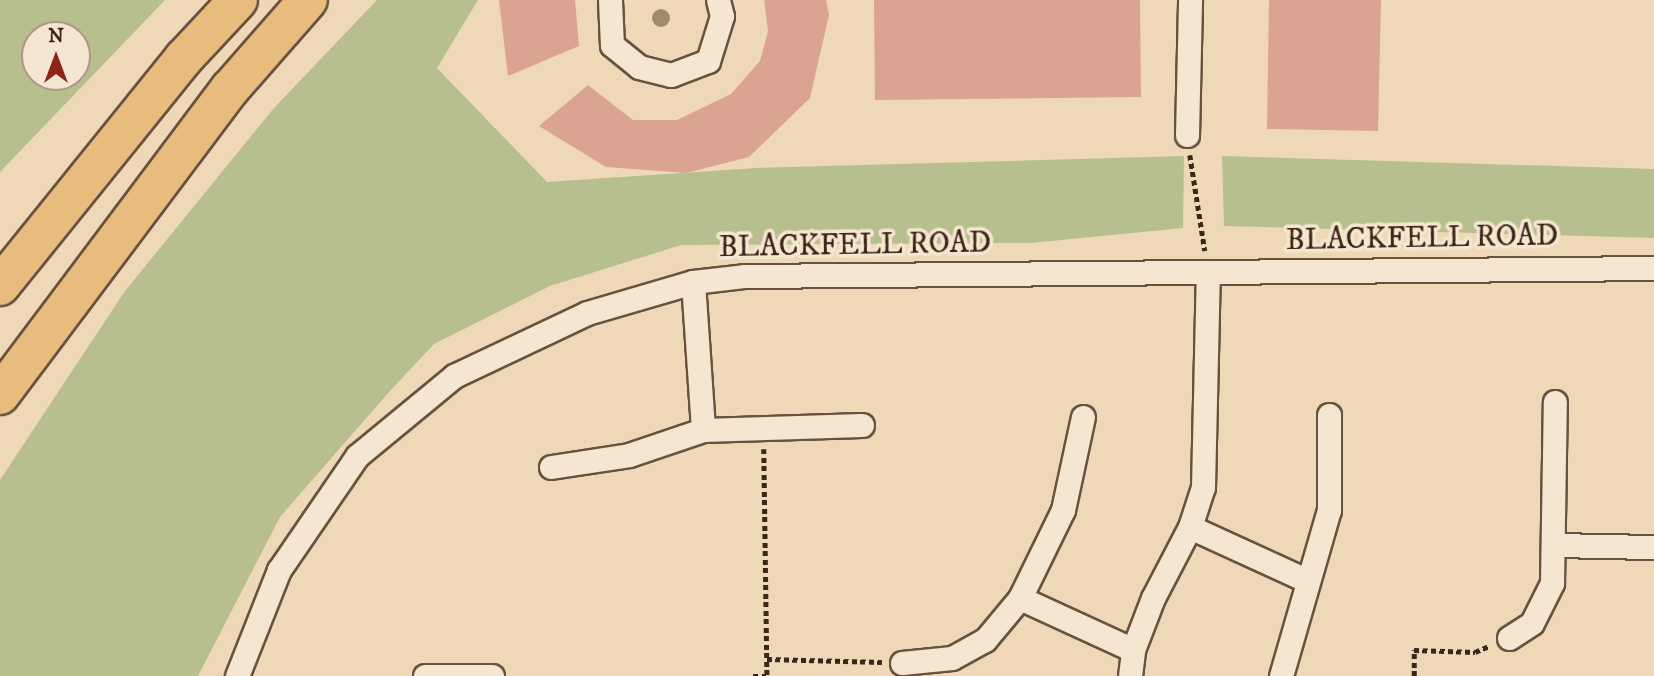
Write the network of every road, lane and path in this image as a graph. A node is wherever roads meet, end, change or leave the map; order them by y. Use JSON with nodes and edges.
{"nodes":[{"id":1,"x":239,"y":0,"type":"edge"},
{"id":2,"x":308,"y":0,"type":"edge"},
{"id":3,"x":610,"y":0,"type":"edge"},
{"id":4,"x":718,"y":0,"type":"edge"},
{"id":5,"x":1190,"y":0,"type":"edge"},
{"id":6,"x":1187,"y":135,"type":"joint"},
{"id":7,"x":1654,"y":268,"type":"edge"},
{"id":8,"x":1208,"y":272,"type":"junction"},
{"id":9,"x":693,"y":282,"type":"junction"},
{"id":10,"x":0,"y":286,"type":"edge"},
{"id":11,"x":0,"y":395,"type":"edge"},
{"id":12,"x":1555,"y":402,"type":"dead end"},
{"id":13,"x":1329,"y":415,"type":"dead end"},
{"id":14,"x":1083,"y":418,"type":"dead end"},
{"id":15,"x":862,"y":425,"type":"dead end"},
{"id":16,"x":764,"y":427,"type":"junction"},
{"id":17,"x":704,"y":430,"type":"junction"},
{"id":18,"x":551,"y":467,"type":"dead end"},
{"id":19,"x":1190,"y":527,"type":"junction"},
{"id":20,"x":1555,"y":545,"type":"junction"},
{"id":21,"x":1654,"y":547,"type":"edge"},
{"id":22,"x":1306,"y":580,"type":"junction"},
{"id":23,"x":1020,"y":598,"type":"junction"},
{"id":24,"x":1509,"y":638,"type":"joint"},
{"id":25,"x":1133,"y":650,"type":"junction"},
{"id":26,"x":767,"y":659,"type":"junction"},
{"id":27,"x":902,"y":663,"type":"joint"},
{"id":28,"x":237,"y":676,"type":"edge"},
{"id":29,"x":425,"y":676,"type":"edge"},
{"id":30,"x":492,"y":676,"type":"edge"},
{"id":31,"x":753,"y":676,"type":"edge"},
{"id":32,"x":767,"y":676,"type":"edge"},
{"id":33,"x":1130,"y":676,"type":"edge"},
{"id":34,"x":1281,"y":676,"type":"edge"},
{"id":35,"x":1413,"y":676,"type":"edge"}],
"edges":[{"from":1,"to":10,"type":"highway"},
{"from":2,"to":11,"type":"highway"},
{"from":3,"to":4,"type":"street"},
{"from":5,"to":6,"type":"street"},
{"from":6,"to":8,"type":"path"},
{"from":7,"to":8,"type":"street","name":"BLACKFELL ROAD"},
{"from":8,"to":9,"type":"street","name":"BLACKFELL ROAD"},
{"from":8,"to":19,"type":"street"},
{"from":9,"to":17,"type":"street"},
{"from":9,"to":28,"type":"street","name":"BLACKFELL ROAD"},
{"from":12,"to":20,"type":"street"},
{"from":13,"to":22,"type":"street"},
{"from":14,"to":23,"type":"street"},
{"from":15,"to":16,"type":"street"},
{"from":16,"to":17,"type":"street"},
{"from":16,"to":26,"type":"path"},
{"from":17,"to":18,"type":"street"},
{"from":19,"to":22,"type":"street"},
{"from":19,"to":25,"type":"street"},
{"from":20,"to":21,"type":"street"},
{"from":20,"to":24,"type":"street"},
{"from":22,"to":34,"type":"street"},
{"from":23,"to":25,"type":"street"},
{"from":23,"to":27,"type":"street"},
{"from":24,"to":35,"type":"path"},
{"from":25,"to":33,"type":"street"},
{"from":26,"to":27,"type":"path"},
{"from":26,"to":32,"type":"path"},
{"from":29,"to":30,"type":"street"},
{"from":31,"to":32,"type":"path"}]}
